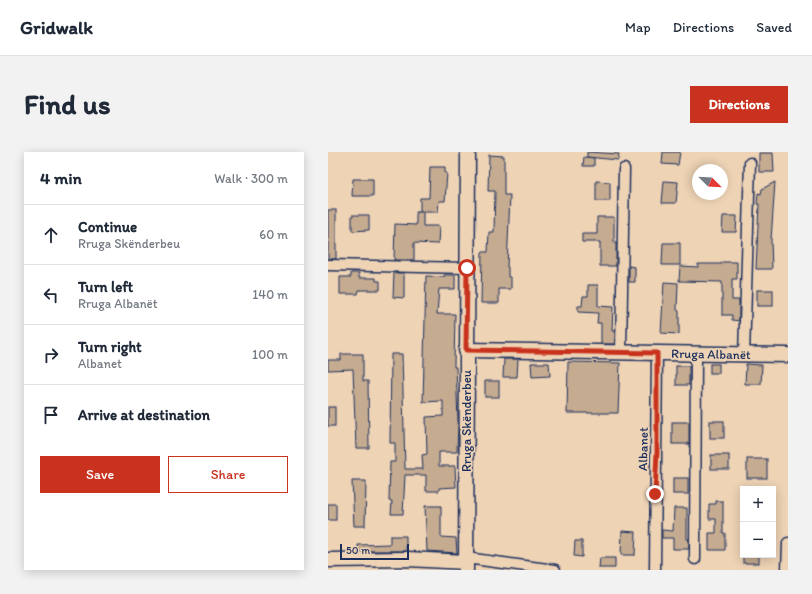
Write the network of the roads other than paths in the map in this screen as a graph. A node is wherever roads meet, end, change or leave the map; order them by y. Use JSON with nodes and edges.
{"nodes":[{"id":1,"x":468,"y":152,"type":"edge"},
{"id":2,"x":750,"y":163,"type":"dead end"},
{"id":3,"x":624,"y":168,"type":"dead end"},
{"id":4,"x":328,"y":265,"type":"edge"},
{"id":5,"x":467,"y":268,"type":"junction"},
{"id":6,"x":466,"y":350,"type":"junction"},
{"id":7,"x":621,"y":353,"type":"junction"},
{"id":8,"x":657,"y":353,"type":"junction"},
{"id":9,"x":696,"y":354,"type":"junction"},
{"id":10,"x":744,"y":355,"type":"junction"},
{"id":11,"x":788,"y":355,"type":"edge"},
{"id":12,"x":788,"y":543,"type":"edge"},
{"id":13,"x":695,"y":559,"type":"dead end"},
{"id":14,"x":328,"y":560,"type":"edge"},
{"id":15,"x":466,"y":563,"type":"edge"},
{"id":16,"x":555,"y":570,"type":"edge"},
{"id":17,"x":655,"y":570,"type":"edge"},
{"id":18,"x":787,"y":570,"type":"edge"}],
"edges":[{"from":1,"to":5,"type":"street","name":"Rruga Skënderbeu"},
{"from":2,"to":10,"type":"street"},
{"from":3,"to":7,"type":"street"},
{"from":4,"to":5,"type":"street"},
{"from":5,"to":6,"type":"street","name":"Rruga Skënderbeu"},
{"from":6,"to":7,"type":"street","name":"Rruga Albanët"},
{"from":6,"to":15,"type":"street","name":"Rruga Skënderbeu"},
{"from":7,"to":8,"type":"street","name":"Rruga Albanët"},
{"from":8,"to":9,"type":"street","name":"Rruga Albanët"},
{"from":8,"to":17,"type":"street","name":"Albanet"},
{"from":9,"to":10,"type":"street","name":"Rruga Albanët"},
{"from":9,"to":13,"type":"street"},
{"from":10,"to":11,"type":"street","name":"Rruga Albanët"},
{"from":12,"to":18,"type":"street"},
{"from":14,"to":15,"type":"street"},
{"from":15,"to":16,"type":"street"}]}
